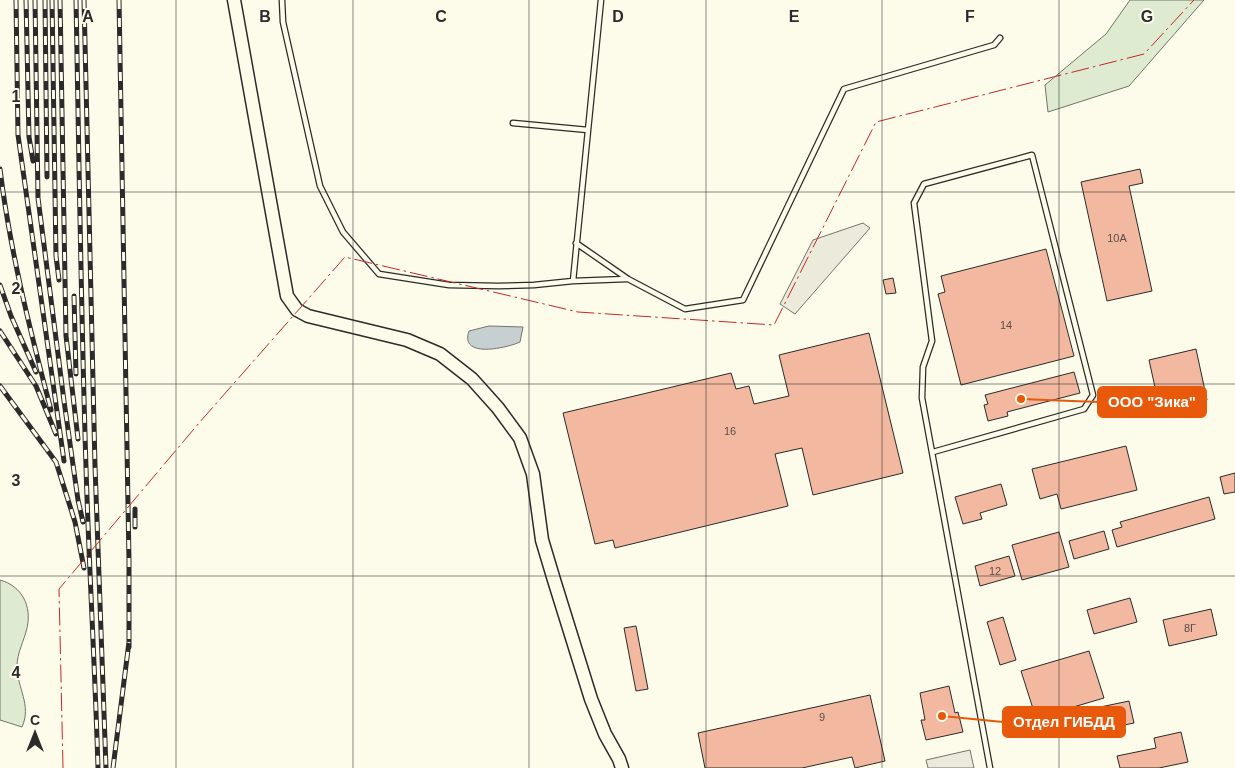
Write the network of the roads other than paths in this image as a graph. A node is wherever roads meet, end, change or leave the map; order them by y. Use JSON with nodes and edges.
{"nodes":[{"id":1,"x":234,"y":0,"type":"edge"},
{"id":2,"x":282,"y":0,"type":"edge"},
{"id":3,"x":601,"y":0,"type":"edge"},
{"id":4,"x":1000,"y":38,"type":"dead end"},
{"id":5,"x":513,"y":123,"type":"dead end"},
{"id":6,"x":588,"y":130,"type":"junction"},
{"id":7,"x":576,"y":244,"type":"junction"},
{"id":8,"x":628,"y":279,"type":"junction"},
{"id":9,"x":573,"y":281,"type":"junction"},
{"id":10,"x":933,"y":452,"type":"junction"},
{"id":11,"x":622,"y":768,"type":"edge"},
{"id":12,"x":990,"y":768,"type":"edge"}],
"edges":[{"from":1,"to":11,"type":"street"},
{"from":2,"to":9,"type":"lane"},
{"from":3,"to":6,"type":"lane"},
{"from":4,"to":8,"type":"lane"},
{"from":5,"to":6,"type":"lane"},
{"from":6,"to":7,"type":"lane"},
{"from":7,"to":8,"type":"lane"},
{"from":7,"to":9,"type":"lane"},
{"from":8,"to":9,"type":"lane"},
{"from":10,"to":10,"type":"lane"},
{"from":10,"to":12,"type":"lane"}]}
